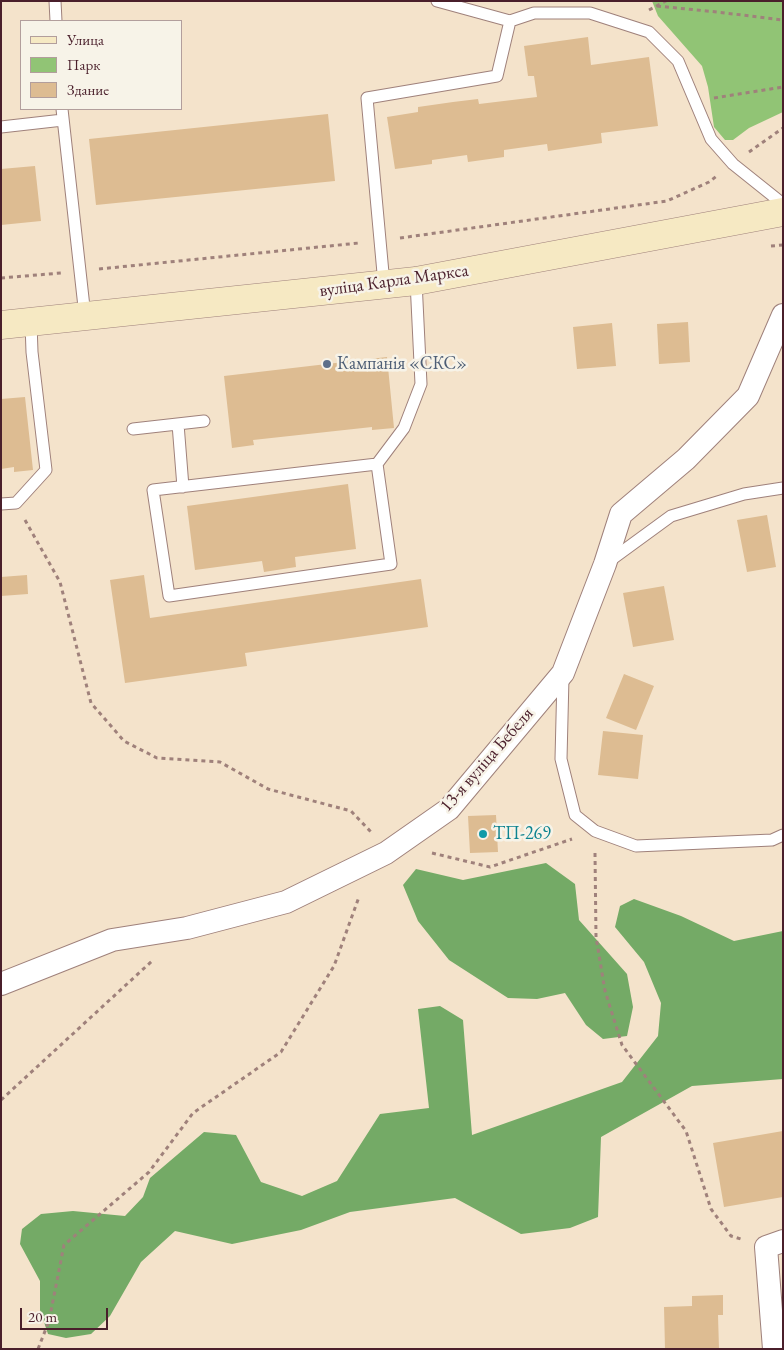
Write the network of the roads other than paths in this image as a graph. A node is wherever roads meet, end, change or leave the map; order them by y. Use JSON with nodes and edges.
{"nodes":[{"id":1,"x":55,"y":1,"type":"edge"},
{"id":2,"x":438,"y":1,"type":"edge"},
{"id":3,"x":56,"y":20,"type":"edge"},
{"id":4,"x":510,"y":21,"type":"junction"},
{"id":5,"x":63,"y":115,"type":"edge"},
{"id":6,"x":1,"y":127,"type":"edge"},
{"id":7,"x":783,"y":204,"type":"edge"},
{"id":8,"x":783,"y":212,"type":"edge"},
{"id":9,"x":416,"y":281,"type":"junction"},
{"id":10,"x":384,"y":285,"type":"junction"},
{"id":11,"x":783,"y":314,"type":"edge"},
{"id":12,"x":85,"y":316,"type":"junction"},
{"id":13,"x":31,"y":323,"type":"junction"},
{"id":14,"x":1,"y":325,"type":"edge"},
{"id":15,"x":204,"y":421,"type":"dead end"},
{"id":16,"x":178,"y":424,"type":"junction"},
{"id":17,"x":133,"y":429,"type":"dead end"},
{"id":18,"x":377,"y":464,"type":"junction"},
{"id":19,"x":183,"y":486,"type":"junction"},
{"id":20,"x":783,"y":488,"type":"edge"},
{"id":21,"x":1,"y":504,"type":"edge"},
{"id":22,"x":605,"y":564,"type":"junction"},
{"id":23,"x":564,"y":673,"type":"junction"},
{"id":24,"x":783,"y":834,"type":"edge"},
{"id":25,"x":1,"y":984,"type":"edge"},
{"id":26,"x":774,"y":1244,"type":"edge"},
{"id":27,"x":774,"y":1349,"type":"edge"}],
"edges":[{"from":1,"to":3,"type":"lane"},
{"from":2,"to":4,"type":"lane"},
{"from":4,"to":7,"type":"lane"},
{"from":4,"to":10,"type":"lane"},
{"from":5,"to":6,"type":"lane"},
{"from":5,"to":12,"type":"lane"},
{"from":8,"to":9,"type":"main road","name":"вуліца Карла Маркса"},
{"from":9,"to":10,"type":"main road","name":"вуліца Карла Маркса"},
{"from":9,"to":18,"type":"lane"},
{"from":10,"to":12,"type":"main road","name":"вуліца Карла Маркса"},
{"from":11,"to":22,"type":"street","name":"13-я вуліца Бебеля"},
{"from":12,"to":13,"type":"main road","name":"вуліца Карла Маркса"},
{"from":13,"to":14,"type":"main road","name":"вуліца Карла Маркса"},
{"from":13,"to":21,"type":"lane"},
{"from":15,"to":16,"type":"lane"},
{"from":16,"to":17,"type":"lane"},
{"from":16,"to":19,"type":"lane"},
{"from":18,"to":19,"type":"lane"},
{"from":18,"to":19,"type":"lane"},
{"from":20,"to":22,"type":"lane"},
{"from":22,"to":23,"type":"street","name":"13-я вуліца Бебеля"},
{"from":23,"to":24,"type":"lane"},
{"from":23,"to":25,"type":"street","name":"13-я вуліца Бебеля"},
{"from":26,"to":27,"type":"street"}]}
